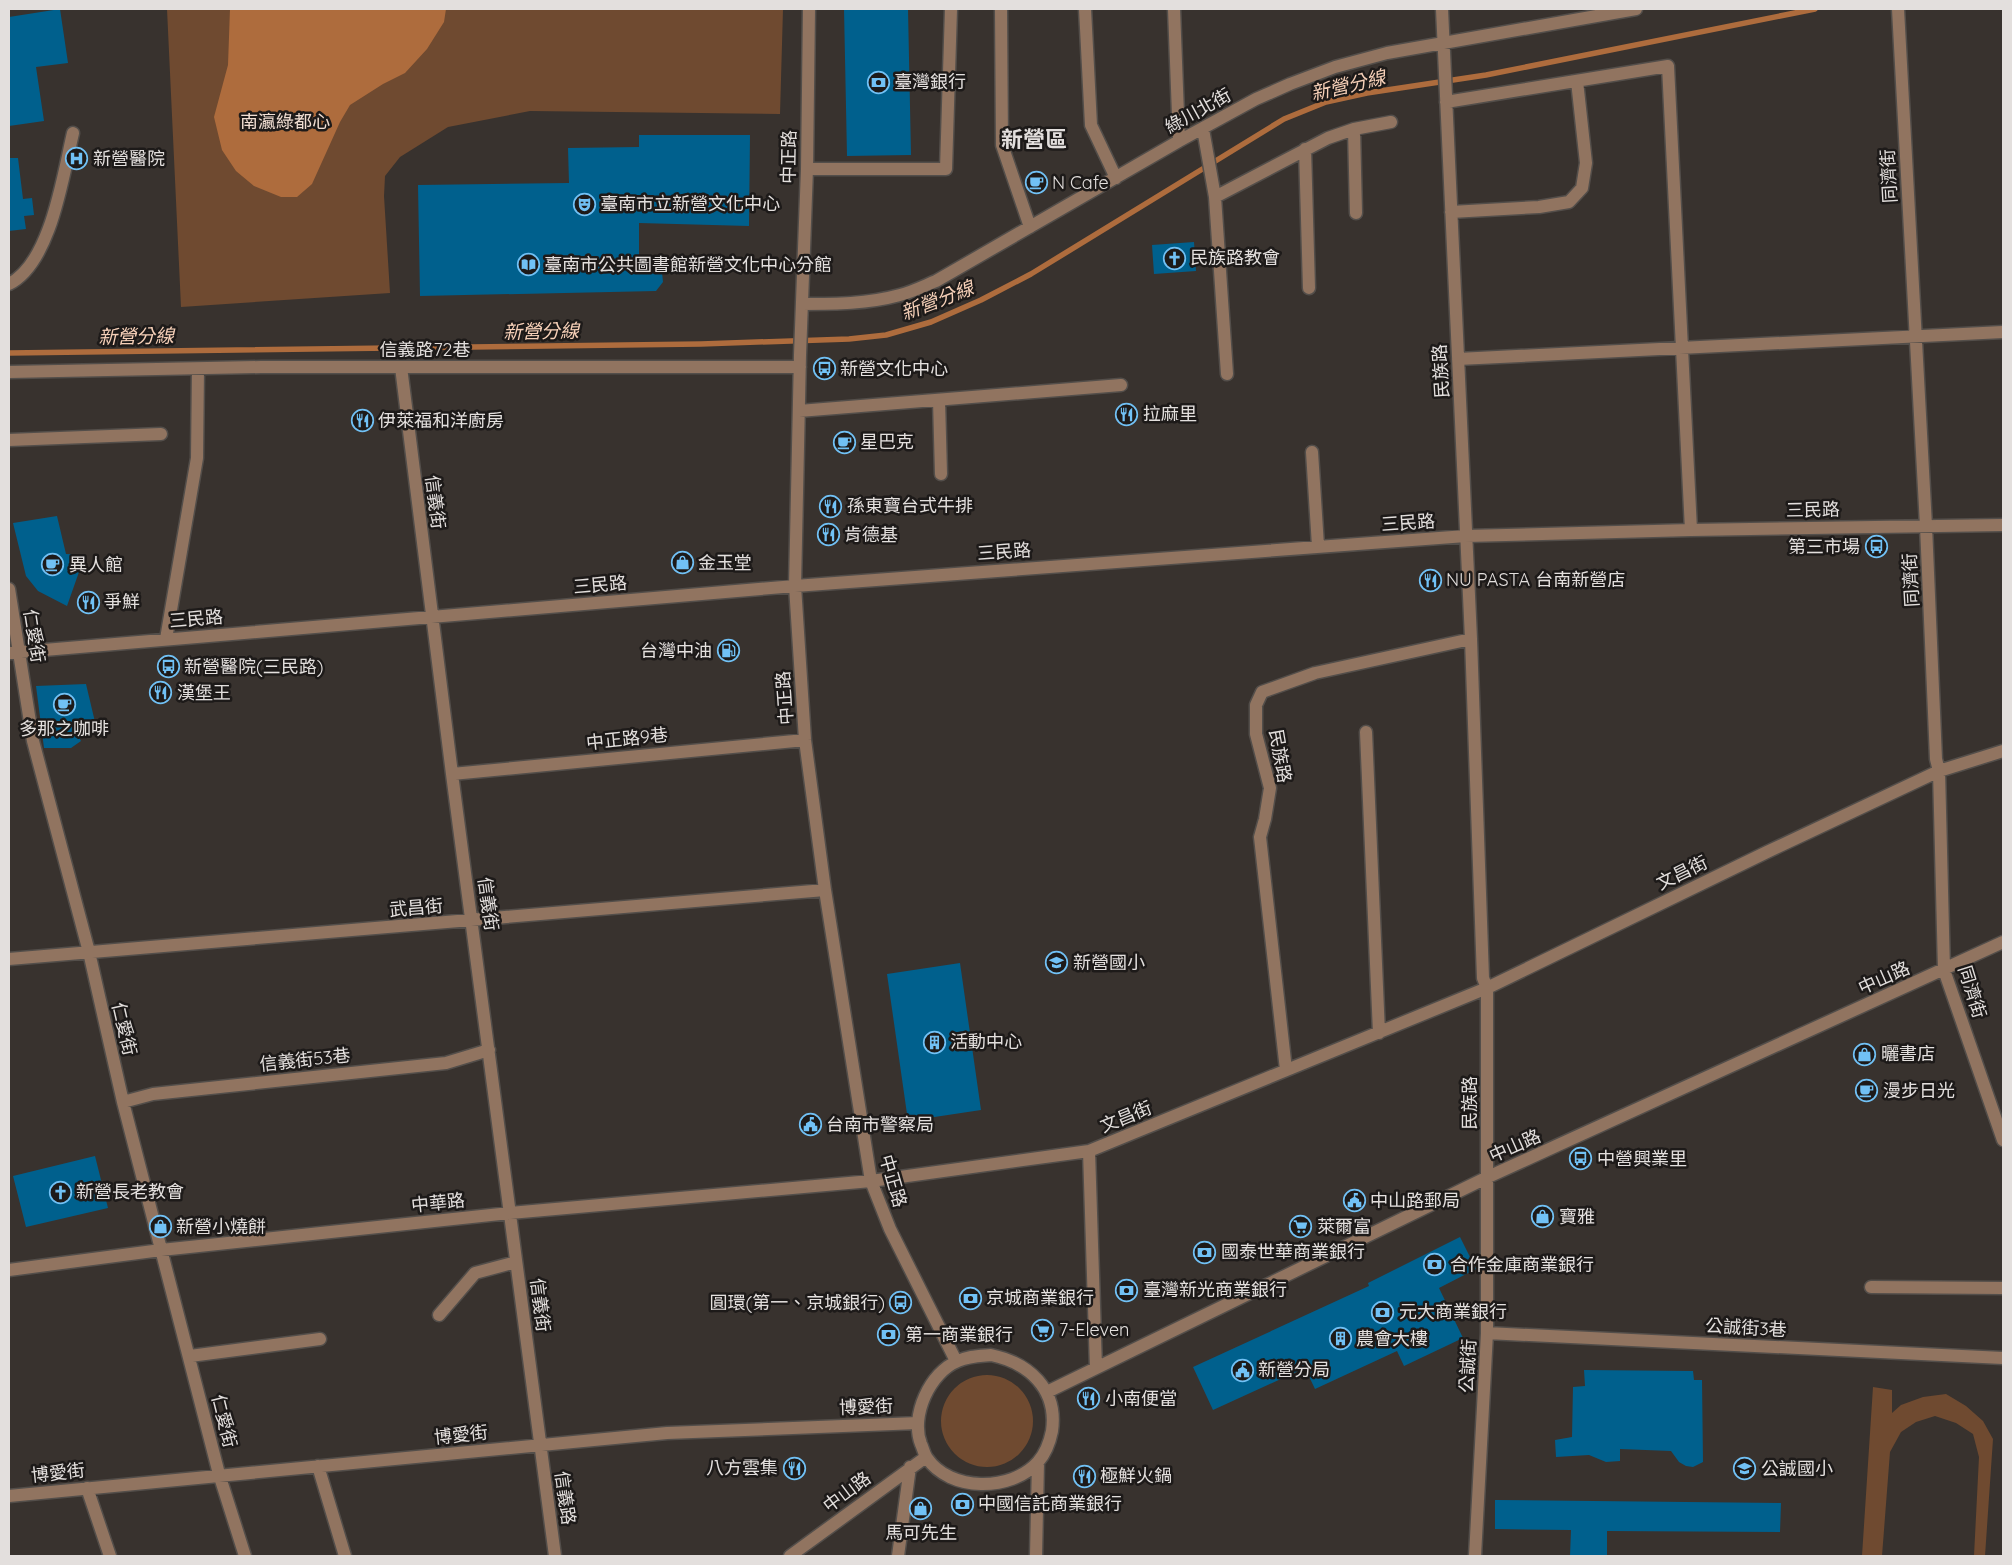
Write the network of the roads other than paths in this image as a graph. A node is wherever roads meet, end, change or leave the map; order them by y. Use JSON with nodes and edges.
{"nodes":[{"id":1,"x":809,"y":9,"type":"edge"},
{"id":2,"x":951,"y":9,"type":"edge"},
{"id":3,"x":1001,"y":9,"type":"edge"},
{"id":4,"x":1085,"y":9,"type":"edge"},
{"id":5,"x":1174,"y":9,"type":"edge"},
{"id":6,"x":1442,"y":9,"type":"edge"},
{"id":7,"x":1636,"y":9,"type":"edge"},
{"id":8,"x":1898,"y":9,"type":"edge"},
{"id":9,"x":1601,"y":12,"type":"edge"},
{"id":10,"x":1444,"y":43,"type":"junction"},
{"id":11,"x":1577,"y":81,"type":"junction"},
{"id":12,"x":1446,"y":102,"type":"junction"},
{"id":13,"x":1391,"y":122,"type":"dead end"},
{"id":14,"x":1203,"y":129,"type":"junction"},
{"id":15,"x":1354,"y":129,"type":"junction"},
{"id":16,"x":73,"y":133,"type":"dead end"},
{"id":17,"x":1179,"y":141,"type":"junction"},
{"id":18,"x":1305,"y":149,"type":"junction"},
{"id":19,"x":807,"y":169,"type":"junction"},
{"id":20,"x":1116,"y":178,"type":"junction"},
{"id":21,"x":1215,"y":197,"type":"junction"},
{"id":22,"x":1451,"y":212,"type":"junction"},
{"id":23,"x":1356,"y":213,"type":"dead end"},
{"id":24,"x":1030,"y":227,"type":"junction"},
{"id":25,"x":9,"y":284,"type":"edge"},
{"id":26,"x":1309,"y":288,"type":"dead end"},
{"id":27,"x":802,"y":310,"type":"junction"},
{"id":28,"x":2003,"y":332,"type":"edge"},
{"id":29,"x":1915,"y":336,"type":"junction"},
{"id":30,"x":1683,"y":348,"type":"junction"},
{"id":31,"x":1458,"y":359,"type":"junction"},
{"id":32,"x":800,"y":361,"type":"junction"},
{"id":33,"x":401,"y":367,"type":"junction"},
{"id":34,"x":198,"y":369,"type":"junction"},
{"id":35,"x":9,"y":372,"type":"edge"},
{"id":36,"x":1227,"y":374,"type":"dead end"},
{"id":37,"x":1120,"y":385,"type":"dead end"},
{"id":38,"x":939,"y":400,"type":"junction"},
{"id":39,"x":799,"y":411,"type":"junction"},
{"id":40,"x":161,"y":434,"type":"dead end"},
{"id":41,"x":9,"y":440,"type":"edge"},
{"id":42,"x":1312,"y":452,"type":"dead end"},
{"id":43,"x":941,"y":474,"type":"dead end"},
{"id":44,"x":2003,"y":525,"type":"edge"},
{"id":45,"x":1926,"y":526,"type":"junction"},
{"id":46,"x":1691,"y":530,"type":"junction"},
{"id":47,"x":1466,"y":536,"type":"junction"},
{"id":48,"x":1318,"y":546,"type":"junction"},
{"id":49,"x":795,"y":586,"type":"junction"},
{"id":50,"x":9,"y":589,"type":"edge"},
{"id":51,"x":432,"y":616,"type":"junction"},
{"id":52,"x":166,"y":639,"type":"junction"},
{"id":53,"x":1471,"y":639,"type":"junction"},
{"id":54,"x":13,"y":652,"type":"edge"},
{"id":55,"x":1366,"y":732,"type":"dead end"},
{"id":56,"x":805,"y":740,"type":"junction"},
{"id":57,"x":2003,"y":751,"type":"edge"},
{"id":58,"x":1939,"y":771,"type":"junction"},
{"id":59,"x":452,"y":774,"type":"junction"},
{"id":60,"x":825,"y":890,"type":"junction"},
{"id":61,"x":472,"y":921,"type":"junction"},
{"id":62,"x":2003,"y":942,"type":"edge"},
{"id":63,"x":89,"y":952,"type":"junction"},
{"id":64,"x":9,"y":959,"type":"edge"},
{"id":65,"x":1944,"y":970,"type":"junction"},
{"id":66,"x":1487,"y":988,"type":"junction"},
{"id":67,"x":1379,"y":1033,"type":"junction"},
{"id":68,"x":489,"y":1050,"type":"junction"},
{"id":69,"x":1286,"y":1070,"type":"junction"},
{"id":70,"x":123,"y":1102,"type":"junction"},
{"id":71,"x":2003,"y":1140,"type":"edge"},
{"id":72,"x":1090,"y":1151,"type":"junction"},
{"id":73,"x":1488,"y":1177,"type":"junction"},
{"id":74,"x":871,"y":1181,"type":"junction"},
{"id":75,"x":510,"y":1213,"type":"junction"},
{"id":76,"x":161,"y":1250,"type":"junction"},
{"id":77,"x":516,"y":1262,"type":"junction"},
{"id":78,"x":9,"y":1270,"type":"edge"},
{"id":79,"x":1872,"y":1288,"type":"dead end"},
{"id":80,"x":2003,"y":1288,"type":"edge"},
{"id":81,"x":439,"y":1315,"type":"dead end"},
{"id":82,"x":1487,"y":1332,"type":"junction"},
{"id":83,"x":320,"y":1339,"type":"dead end"},
{"id":84,"x":190,"y":1356,"type":"junction"},
{"id":85,"x":2003,"y":1358,"type":"edge"},
{"id":86,"x":956,"y":1361,"type":"junction"},
{"id":87,"x":1096,"y":1368,"type":"junction"},
{"id":88,"x":1047,"y":1392,"type":"junction"},
{"id":89,"x":918,"y":1423,"type":"junction"},
{"id":90,"x":540,"y":1445,"type":"junction"},
{"id":91,"x":926,"y":1457,"type":"junction"},
{"id":92,"x":1038,"y":1462,"type":"junction"},
{"id":93,"x":318,"y":1466,"type":"junction"},
{"id":94,"x":910,"y":1467,"type":"junction"},
{"id":95,"x":219,"y":1474,"type":"junction"},
{"id":96,"x":87,"y":1488,"type":"junction"},
{"id":97,"x":9,"y":1496,"type":"edge"},
{"id":98,"x":110,"y":1556,"type":"edge"},
{"id":99,"x":245,"y":1556,"type":"edge"},
{"id":100,"x":345,"y":1556,"type":"edge"},
{"id":101,"x":555,"y":1556,"type":"edge"},
{"id":102,"x":790,"y":1556,"type":"edge"},
{"id":103,"x":898,"y":1556,"type":"edge"},
{"id":104,"x":1036,"y":1556,"type":"edge"},
{"id":105,"x":1475,"y":1556,"type":"edge"}],
"edges":[{"from":1,"to":19,"type":"street","name":"中正路"},
{"from":2,"to":19,"type":"street"},
{"from":3,"to":24,"type":"street"},
{"from":4,"to":20,"type":"street"},
{"from":5,"to":17,"type":"street"},
{"from":6,"to":10,"type":"street"},
{"from":7,"to":9,"type":"street","name":"綠川北街"},
{"from":8,"to":29,"type":"street","name":"同濟街"},
{"from":9,"to":10,"type":"street","name":"綠川北街"},
{"from":10,"to":12,"type":"street","name":"民族路"},
{"from":10,"to":14,"type":"street","name":"綠川北街"},
{"from":11,"to":12,"type":"street"},
{"from":11,"to":22,"type":"street"},
{"from":11,"to":30,"type":"street"},
{"from":12,"to":22,"type":"street","name":"民族路"},
{"from":13,"to":15,"type":"street"},
{"from":14,"to":17,"type":"street","name":"綠川北街"},
{"from":14,"to":21,"type":"street"},
{"from":15,"to":18,"type":"street"},
{"from":15,"to":23,"type":"street"},
{"from":16,"to":25,"type":"street"},
{"from":17,"to":20,"type":"street","name":"綠川北街"},
{"from":18,"to":21,"type":"street"},
{"from":18,"to":26,"type":"street"},
{"from":19,"to":27,"type":"street","name":"中正路"},
{"from":20,"to":24,"type":"street","name":"綠川北街"},
{"from":21,"to":36,"type":"street"},
{"from":22,"to":31,"type":"street","name":"民族路"},
{"from":24,"to":27,"type":"street","name":"綠川北街"},
{"from":27,"to":32,"type":"street","name":"中正路"},
{"from":28,"to":29,"type":"street"},
{"from":29,"to":30,"type":"street"},
{"from":29,"to":45,"type":"street","name":"同濟街"},
{"from":30,"to":31,"type":"street"},
{"from":30,"to":46,"type":"street"},
{"from":31,"to":47,"type":"street","name":"民族路"},
{"from":32,"to":33,"type":"street","name":"信義路72巷"},
{"from":32,"to":39,"type":"street","name":"中正路"},
{"from":33,"to":34,"type":"street","name":"信義路72巷"},
{"from":33,"to":51,"type":"street","name":"信義街"},
{"from":34,"to":35,"type":"street","name":"信義路72巷"},
{"from":34,"to":52,"type":"street"},
{"from":37,"to":38,"type":"street"},
{"from":38,"to":39,"type":"street"},
{"from":38,"to":43,"type":"street"},
{"from":39,"to":49,"type":"street","name":"中正路"},
{"from":40,"to":41,"type":"street"},
{"from":42,"to":48,"type":"street"},
{"from":44,"to":45,"type":"street","name":"三民路"},
{"from":45,"to":46,"type":"street","name":"三民路"},
{"from":45,"to":58,"type":"street","name":"同濟街"},
{"from":46,"to":47,"type":"street","name":"三民路"},
{"from":47,"to":48,"type":"street","name":"三民路"},
{"from":47,"to":53,"type":"street","name":"民族路"},
{"from":48,"to":49,"type":"street","name":"三民路"},
{"from":49,"to":51,"type":"street","name":"三民路"},
{"from":49,"to":56,"type":"street","name":"中正路"},
{"from":50,"to":54,"type":"street","name":"仁愛街"},
{"from":51,"to":52,"type":"street","name":"三民路"},
{"from":51,"to":59,"type":"street","name":"信義街"},
{"from":52,"to":54,"type":"street","name":"三民路"},
{"from":53,"to":66,"type":"street","name":"民族路"},
{"from":53,"to":69,"type":"street","name":"民族路"},
{"from":54,"to":63,"type":"street","name":"仁愛街"},
{"from":55,"to":67,"type":"street"},
{"from":56,"to":59,"type":"street","name":"中正路9巷"},
{"from":56,"to":60,"type":"street","name":"中正路"},
{"from":57,"to":58,"type":"street","name":"文昌街"},
{"from":58,"to":65,"type":"street","name":"同濟街"},
{"from":58,"to":66,"type":"street","name":"文昌街"},
{"from":59,"to":61,"type":"street","name":"信義街"},
{"from":60,"to":61,"type":"street","name":"武昌街"},
{"from":60,"to":74,"type":"street","name":"中正路"},
{"from":61,"to":63,"type":"street","name":"武昌街"},
{"from":61,"to":68,"type":"street","name":"信義街"},
{"from":62,"to":65,"type":"street","name":"中山路"},
{"from":63,"to":64,"type":"street","name":"武昌街"},
{"from":63,"to":70,"type":"street","name":"仁愛街"},
{"from":65,"to":71,"type":"street","name":"同濟街"},
{"from":65,"to":73,"type":"street","name":"中山路"},
{"from":66,"to":67,"type":"street","name":"文昌街"},
{"from":66,"to":73,"type":"street","name":"民族路"},
{"from":67,"to":69,"type":"street","name":"文昌街"},
{"from":68,"to":70,"type":"street","name":"信義街53巷"},
{"from":68,"to":75,"type":"street","name":"信義街"},
{"from":69,"to":72,"type":"street","name":"文昌街"},
{"from":70,"to":76,"type":"street","name":"仁愛街"},
{"from":72,"to":74,"type":"street","name":"文昌街"},
{"from":72,"to":87,"type":"street"},
{"from":73,"to":82,"type":"street","name":"公誠街"},
{"from":73,"to":87,"type":"street","name":"中山路"},
{"from":74,"to":75,"type":"street","name":"中華路"},
{"from":74,"to":86,"type":"street","name":"中正路"},
{"from":75,"to":76,"type":"street","name":"中華路"},
{"from":75,"to":77,"type":"street","name":"信義街"},
{"from":76,"to":78,"type":"street","name":"中華路"},
{"from":76,"to":84,"type":"street","name":"仁愛街"},
{"from":77,"to":81,"type":"street"},
{"from":77,"to":90,"type":"street","name":"信義街"},
{"from":79,"to":80,"type":"street"},
{"from":82,"to":85,"type":"street","name":"公誠街3巷"},
{"from":82,"to":105,"type":"street","name":"公誠街"},
{"from":83,"to":84,"type":"street"},
{"from":84,"to":95,"type":"street","name":"仁愛街"},
{"from":86,"to":88,"type":"street"},
{"from":86,"to":89,"type":"street"},
{"from":87,"to":88,"type":"street","name":"中山路"},
{"from":88,"to":92,"type":"street"},
{"from":89,"to":90,"type":"street","name":"博愛街"},
{"from":89,"to":91,"type":"street"},
{"from":90,"to":93,"type":"street","name":"博愛街"},
{"from":90,"to":101,"type":"street","name":"信義路"},
{"from":91,"to":92,"type":"street"},
{"from":91,"to":94,"type":"street","name":"中山路"},
{"from":92,"to":104,"type":"street"},
{"from":93,"to":95,"type":"street","name":"博愛街"},
{"from":93,"to":100,"type":"street"},
{"from":94,"to":102,"type":"street","name":"中山路"},
{"from":94,"to":103,"type":"street"},
{"from":95,"to":96,"type":"street","name":"博愛街"},
{"from":95,"to":99,"type":"street","name":"仁愛街"},
{"from":96,"to":97,"type":"street","name":"博愛街"},
{"from":96,"to":98,"type":"street"}]}
